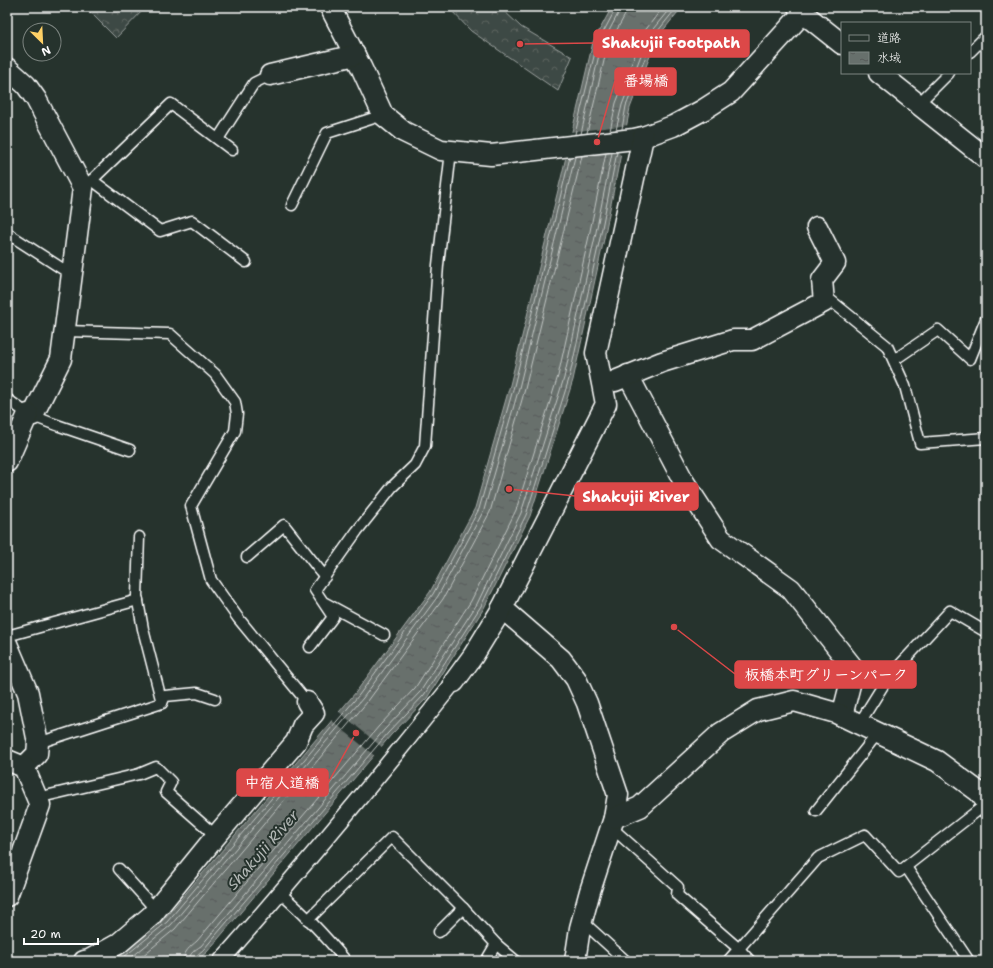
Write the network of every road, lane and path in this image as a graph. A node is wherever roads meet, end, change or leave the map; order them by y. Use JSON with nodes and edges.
{"nodes":[{"id":1,"x":330,"y":7,"type":"edge"},
{"id":2,"x":801,"y":10,"type":"edge"},
{"id":3,"x":986,"y":36,"type":"edge"},
{"id":4,"x":841,"y":43,"type":"edge"},
{"id":5,"x":971,"y":51,"type":"edge"},
{"id":6,"x":355,"y":55,"type":"junction"},
{"id":7,"x":7,"y":68,"type":"edge"},
{"id":8,"x":880,"y":74,"type":"edge"},
{"id":9,"x":948,"y":74,"type":"edge"},
{"id":10,"x":270,"y":75,"type":"joint"},
{"id":11,"x":918,"y":104,"type":"junction"},
{"id":12,"x":383,"y":115,"type":"junction"},
{"id":13,"x":639,"y":138,"type":"junction"},
{"id":14,"x":218,"y":139,"type":"junction"},
{"id":15,"x":232,"y":150,"type":"dead end"},
{"id":16,"x":451,"y":151,"type":"junction"},
{"id":17,"x":986,"y":158,"type":"edge"},
{"id":18,"x":88,"y":184,"type":"junction"},
{"id":19,"x":292,"y":205,"type":"dead end"},
{"id":20,"x":817,"y":227,"type":"dead end"},
{"id":21,"x":7,"y":232,"type":"edge"},
{"id":22,"x":246,"y":262,"type":"dead end"},
{"id":23,"x":72,"y":275,"type":"junction"},
{"id":24,"x":824,"y":302,"type":"junction"},
{"id":25,"x":986,"y":319,"type":"edge"},
{"id":26,"x":65,"y":331,"type":"junction"},
{"id":27,"x":894,"y":360,"type":"junction"},
{"id":28,"x":628,"y":375,"type":"junction"},
{"id":29,"x":602,"y":386,"type":"junction"},
{"id":30,"x":7,"y":399,"type":"edge"},
{"id":31,"x":31,"y":415,"type":"junction"},
{"id":32,"x":986,"y":438,"type":"edge"},
{"id":33,"x":130,"y":450,"type":"dead end"},
{"id":34,"x":7,"y":462,"type":"edge"},
{"id":35,"x":139,"y":537,"type":"dead end"},
{"id":36,"x":247,"y":557,"type":"dead end"},
{"id":37,"x":325,"y":577,"type":"junction"},
{"id":38,"x":138,"y":600,"type":"junction"},
{"id":39,"x":323,"y":602,"type":"junction"},
{"id":40,"x":502,"y":608,"type":"junction"},
{"id":41,"x":986,"y":632,"type":"edge"},
{"id":42,"x":384,"y":635,"type":"dead end"},
{"id":43,"x":7,"y":636,"type":"edge"},
{"id":44,"x":7,"y":644,"type":"edge"},
{"id":45,"x":310,"y":647,"type":"dead end"},
{"id":46,"x":454,"y":682,"type":"joint"},
{"id":47,"x":215,"y":699,"type":"dead end"},
{"id":48,"x":307,"y":702,"type":"joint"},
{"id":49,"x":162,"y":703,"type":"junction"},
{"id":50,"x":851,"y":720,"type":"junction"},
{"id":51,"x":878,"y":733,"type":"junction"},
{"id":52,"x":38,"y":743,"type":"junction"},
{"id":53,"x":16,"y":763,"type":"edge"},
{"id":54,"x":984,"y":795,"type":"edge"},
{"id":55,"x":37,"y":798,"type":"junction"},
{"id":56,"x":816,"y":810,"type":"dead end"},
{"id":57,"x":613,"y":823,"type":"junction"},
{"id":58,"x":216,"y":836,"type":"junction"},
{"id":59,"x":906,"y":867,"type":"junction"},
{"id":60,"x":119,"y":869,"type":"dead end"},
{"id":61,"x":280,"y":893,"type":"junction"},
{"id":62,"x":7,"y":896,"type":"edge"},
{"id":63,"x":463,"y":908,"type":"junction"},
{"id":64,"x":156,"y":910,"type":"junction"},
{"id":65,"x":308,"y":920,"type":"junction"},
{"id":66,"x":582,"y":921,"type":"junction"},
{"id":67,"x":439,"y":932,"type":"dead end"},
{"id":68,"x":496,"y":944,"type":"junction"},
{"id":69,"x":739,"y":949,"type":"junction"},
{"id":70,"x":84,"y":961,"type":"edge"},
{"id":71,"x":221,"y":961,"type":"edge"},
{"id":72,"x":346,"y":961,"type":"edge"},
{"id":73,"x":486,"y":961,"type":"edge"},
{"id":74,"x":516,"y":961,"type":"edge"},
{"id":75,"x":575,"y":961,"type":"edge"},
{"id":76,"x":626,"y":961,"type":"edge"},
{"id":77,"x":728,"y":961,"type":"edge"},
{"id":78,"x":750,"y":961,"type":"edge"},
{"id":79,"x":969,"y":961,"type":"edge"}],
"edges":[{"from":1,"to":6,"type":"street"},
{"from":2,"to":4,"type":"street"},
{"from":2,"to":13,"type":"street"},
{"from":3,"to":5,"type":"lane"},
{"from":6,"to":10,"type":"street"},
{"from":6,"to":12,"type":"street"},
{"from":7,"to":18,"type":"street"},
{"from":8,"to":11,"type":"street"},
{"from":9,"to":11,"type":"lane"},
{"from":10,"to":14,"type":"lane"},
{"from":11,"to":17,"type":"street"},
{"from":12,"to":16,"type":"street"},
{"from":12,"to":19,"type":"lane"},
{"from":13,"to":16,"type":"street"},
{"from":13,"to":29,"type":"street"},
{"from":14,"to":15,"type":"lane"},
{"from":14,"to":18,"type":"lane"},
{"from":16,"to":37,"type":"lane"},
{"from":18,"to":22,"type":"lane"},
{"from":18,"to":23,"type":"street"},
{"from":20,"to":24,"type":"street"},
{"from":21,"to":23,"type":"lane"},
{"from":23,"to":26,"type":"street"},
{"from":24,"to":27,"type":"lane"},
{"from":24,"to":28,"type":"street"},
{"from":25,"to":27,"type":"lane"},
{"from":26,"to":31,"type":"street"},
{"from":26,"to":48,"type":"lane"},
{"from":27,"to":32,"type":"lane"},
{"from":28,"to":29,"type":"street"},
{"from":28,"to":50,"type":"street"},
{"from":29,"to":40,"type":"street"},
{"from":30,"to":31,"type":"lane"},
{"from":31,"to":33,"type":"lane"},
{"from":31,"to":34,"type":"street"},
{"from":35,"to":38,"type":"lane"},
{"from":36,"to":37,"type":"lane"},
{"from":37,"to":39,"type":"lane"},
{"from":38,"to":43,"type":"lane"},
{"from":38,"to":49,"type":"lane"},
{"from":39,"to":42,"type":"lane"},
{"from":39,"to":45,"type":"lane"},
{"from":40,"to":46,"type":"street"},
{"from":40,"to":57,"type":"street"},
{"from":41,"to":50,"type":"lane"},
{"from":44,"to":52,"type":"street"},
{"from":46,"to":61,"type":"street"},
{"from":47,"to":49,"type":"lane"},
{"from":48,"to":58,"type":"street"},
{"from":49,"to":52,"type":"lane"},
{"from":50,"to":51,"type":"street"},
{"from":50,"to":57,"type":"street"},
{"from":51,"to":54,"type":"street"},
{"from":51,"to":56,"type":"lane"},
{"from":52,"to":53,"type":"street"},
{"from":53,"to":55,"type":"street"},
{"from":54,"to":59,"type":"lane"},
{"from":55,"to":58,"type":"lane"},
{"from":55,"to":62,"type":"street"},
{"from":57,"to":66,"type":"street"},
{"from":57,"to":69,"type":"lane"},
{"from":58,"to":64,"type":"street"},
{"from":59,"to":69,"type":"lane"},
{"from":59,"to":79,"type":"lane"},
{"from":60,"to":64,"type":"lane"},
{"from":61,"to":65,"type":"lane"},
{"from":61,"to":71,"type":"street"},
{"from":63,"to":65,"type":"lane"},
{"from":63,"to":67,"type":"lane"},
{"from":63,"to":68,"type":"lane"},
{"from":64,"to":70,"type":"street"},
{"from":65,"to":72,"type":"lane"},
{"from":66,"to":75,"type":"street"},
{"from":66,"to":76,"type":"lane"},
{"from":68,"to":73,"type":"lane"},
{"from":68,"to":74,"type":"lane"},
{"from":69,"to":77,"type":"lane"},
{"from":69,"to":78,"type":"lane"}]}
